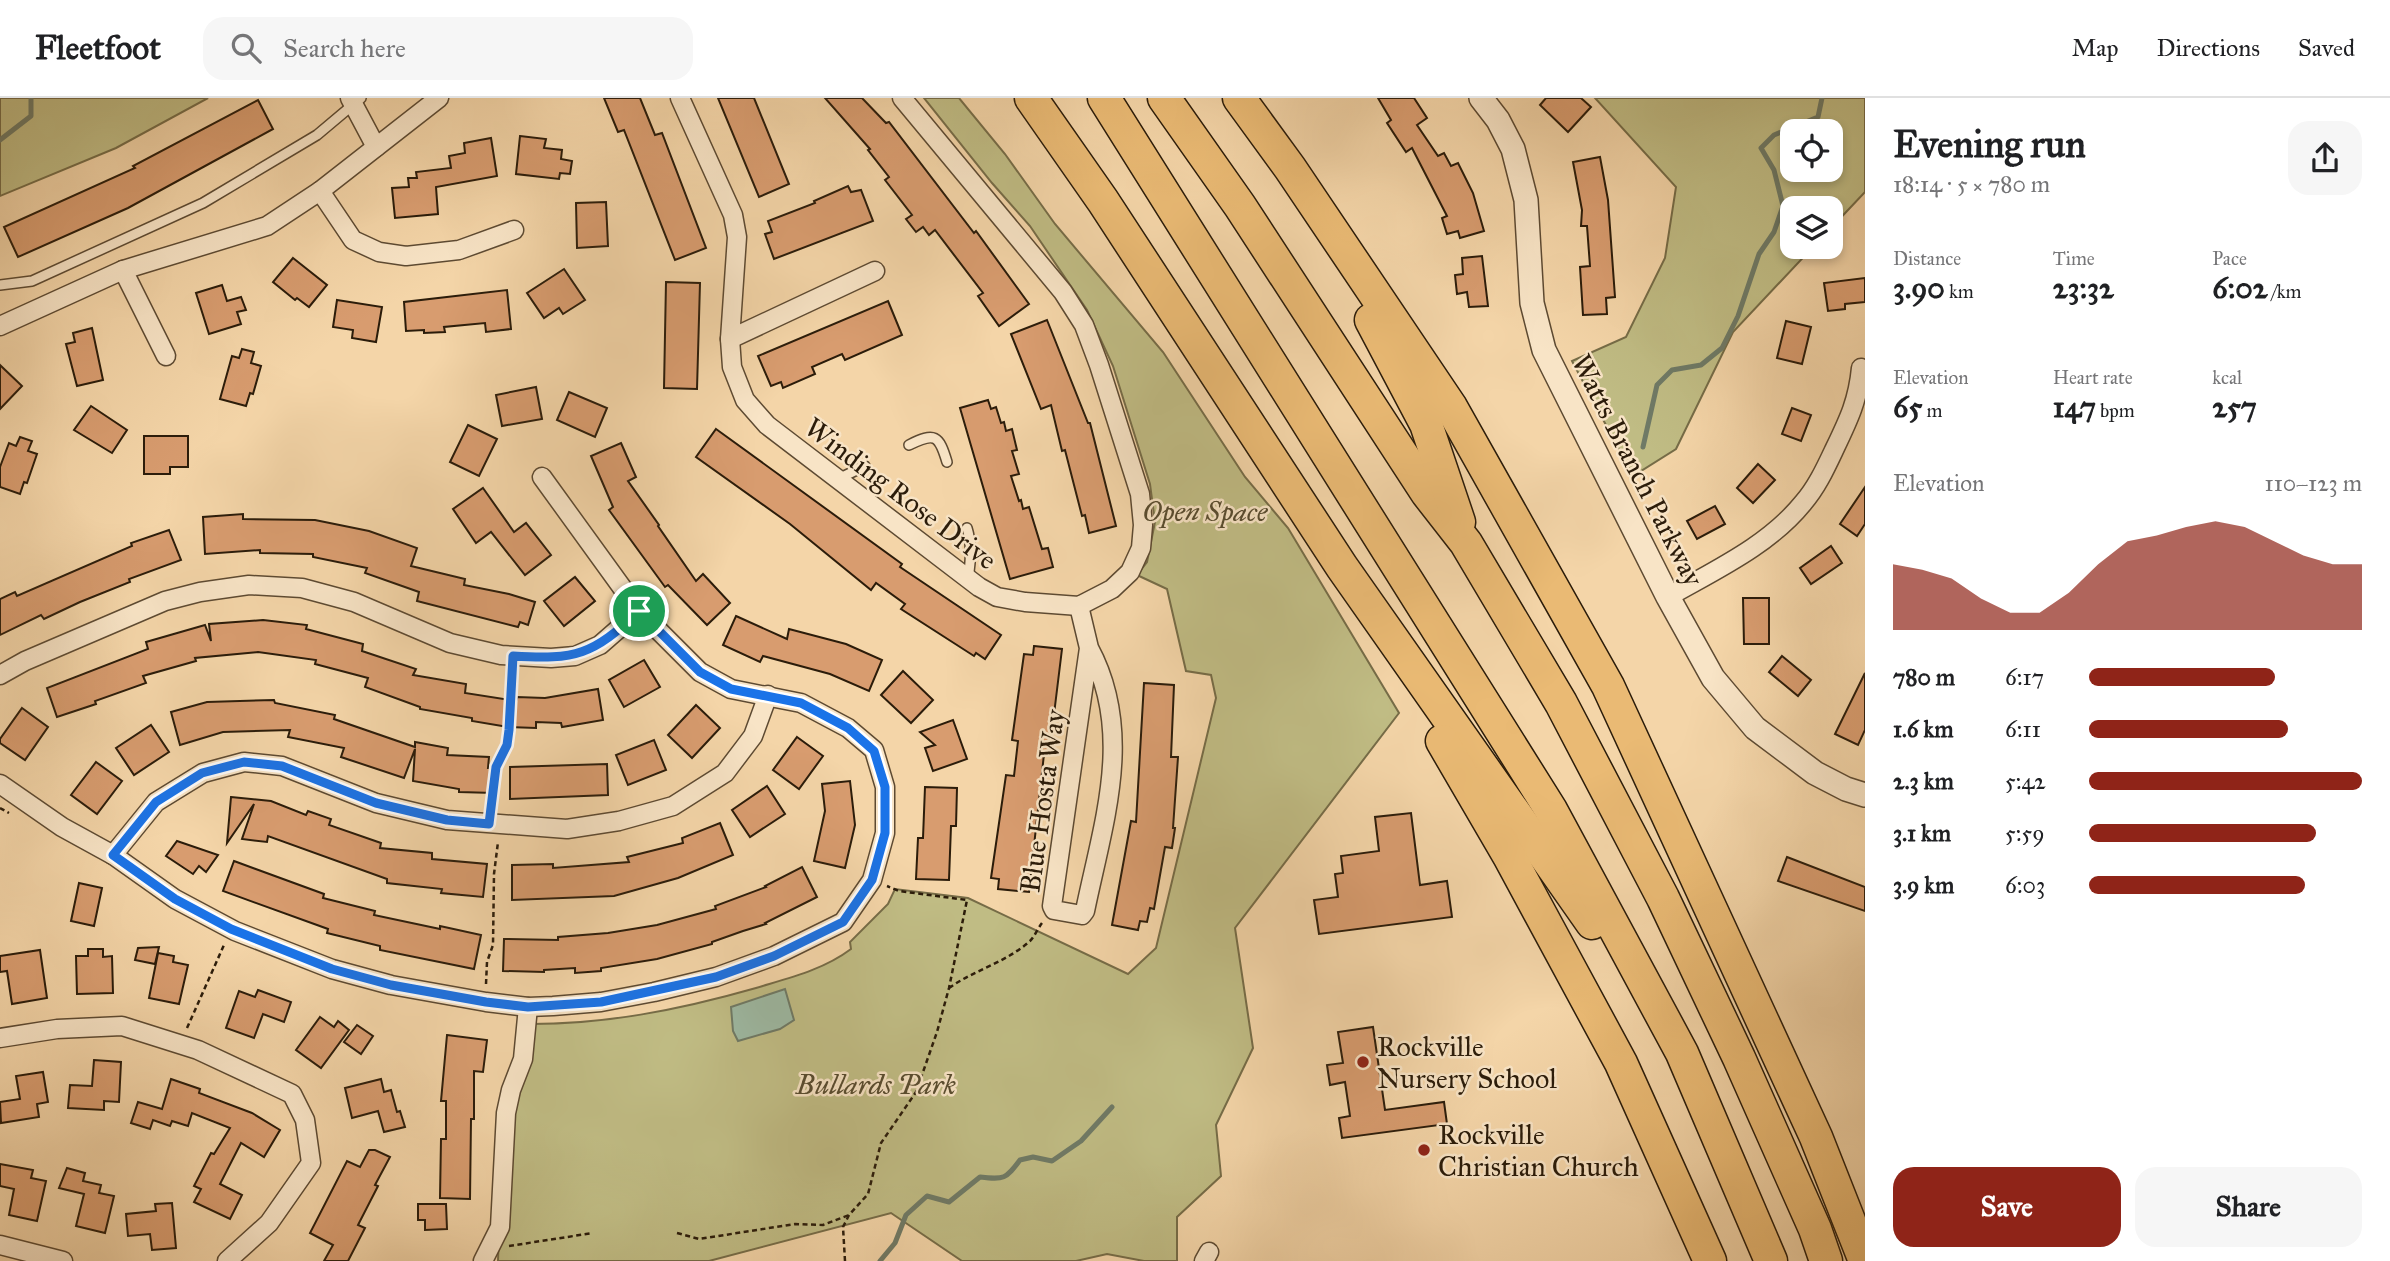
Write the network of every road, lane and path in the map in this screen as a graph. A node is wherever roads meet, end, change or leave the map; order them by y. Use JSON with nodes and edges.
{"nodes":[{"id":1,"x":439,"y":98,"type":"edge"},
{"id":2,"x":680,"y":98,"type":"edge"},
{"id":3,"x":902,"y":98,"type":"edge"},
{"id":4,"x":1031,"y":98,"type":"edge"},
{"id":5,"x":1042,"y":98,"type":"edge"},
{"id":6,"x":1104,"y":98,"type":"edge"},
{"id":7,"x":1164,"y":98,"type":"edge"},
{"id":8,"x":1239,"y":98,"type":"edge"},
{"id":9,"x":1481,"y":98,"type":"edge"},
{"id":10,"x":355,"y":100,"type":"edge"},
{"id":11,"x":376,"y":147,"type":"junction"},
{"id":12,"x":1290,"y":168,"type":"junction"},
{"id":13,"x":320,"y":191,"type":"junction"},
{"id":14,"x":1103,"y":201,"type":"junction"},
{"id":15,"x":514,"y":230,"type":"dead end"},
{"id":16,"x":123,"y":270,"type":"junction"},
{"id":17,"x":875,"y":271,"type":"dead end"},
{"id":18,"x":0,"y":285,"type":"edge"},
{"id":19,"x":0,"y":326,"type":"edge"},
{"id":20,"x":730,"y":340,"type":"junction"},
{"id":21,"x":166,"y":356,"type":"dead end"},
{"id":22,"x":1861,"y":368,"type":"dead end"},
{"id":23,"x":908,"y":445,"type":"dead end"},
{"id":24,"x":947,"y":462,"type":"dead end"},
{"id":25,"x":865,"y":466,"type":"dead end"},
{"id":26,"x":542,"y":477,"type":"dead end"},
{"id":27,"x":838,"y":479,"type":"junction"},
{"id":28,"x":967,"y":528,"type":"dead end"},
{"id":29,"x":1466,"y":543,"type":"junction"},
{"id":30,"x":1342,"y":567,"type":"junction"},
{"id":31,"x":968,"y":578,"type":"junction"},
{"id":32,"x":1668,"y":597,"type":"junction"},
{"id":33,"x":1079,"y":606,"type":"junction"},
{"id":34,"x":639,"y":611,"type":"junction"},
{"id":35,"x":1089,"y":648,"type":"junction"},
{"id":36,"x":513,"y":656,"type":"junction"},
{"id":37,"x":0,"y":675,"type":"edge"},
{"id":38,"x":768,"y":695,"type":"junction"},
{"id":39,"x":0,"y":785,"type":"edge"},
{"id":40,"x":1865,"y":794,"type":"edge"},
{"id":41,"x":495,"y":824,"type":"junction"},
{"id":42,"x":113,"y":855,"type":"junction"},
{"id":43,"x":887,"y":886,"type":"dead end"},
{"id":44,"x":1044,"y":920,"type":"dead end"},
{"id":45,"x":231,"y":929,"type":"junction"},
{"id":46,"x":949,"y":988,"type":"junction"},
{"id":47,"x":486,"y":1002,"type":"junction"},
{"id":48,"x":528,"y":1007,"type":"junction"},
{"id":49,"x":0,"y":1038,"type":"edge"},
{"id":50,"x":180,"y":1044,"type":"junction"},
{"id":51,"x":1682,"y":1054,"type":"junction"},
{"id":52,"x":849,"y":1215,"type":"junction"},
{"id":53,"x":593,"y":1233,"type":"dead end"},
{"id":54,"x":677,"y":1233,"type":"dead end"},
{"id":55,"x":0,"y":1245,"type":"edge"},
{"id":56,"x":1705,"y":1252,"type":"edge"},
{"id":57,"x":486,"y":1255,"type":"edge"},
{"id":58,"x":63,"y":1261,"type":"edge"},
{"id":59,"x":227,"y":1261,"type":"edge"},
{"id":60,"x":845,"y":1261,"type":"edge"},
{"id":61,"x":1771,"y":1261,"type":"edge"},
{"id":62,"x":1826,"y":1261,"type":"edge"},
{"id":63,"x":1865,"y":1261,"type":"edge"}],
"edges":[{"from":1,"to":11,"type":"street"},
{"from":2,"to":20,"type":"street","name":"Winding Rose Drive"},
{"from":3,"to":33,"type":"street"},
{"from":4,"to":14,"type":"highway"},
{"from":5,"to":14,"type":"highway"},
{"from":6,"to":51,"type":"highway"},
{"from":7,"to":29,"type":"highway"},
{"from":8,"to":12,"type":"highway"},
{"from":9,"to":32,"type":"street","name":"Watts Branch Parkway"},
{"from":10,"to":11,"type":"street"},
{"from":10,"to":18,"type":"lane"},
{"from":11,"to":13,"type":"street"},
{"from":12,"to":29,"type":"highway"},
{"from":12,"to":63,"type":"highway"},
{"from":13,"to":15,"type":"street"},
{"from":13,"to":16,"type":"street"},
{"from":14,"to":30,"type":"highway"},
{"from":16,"to":19,"type":"street"},
{"from":16,"to":21,"type":"street"},
{"from":17,"to":20,"type":"street"},
{"from":20,"to":27,"type":"street","name":"Winding Rose Drive"},
{"from":22,"to":32,"type":"street"},
{"from":23,"to":24,"type":"lane"},
{"from":25,"to":27,"type":"lane"},
{"from":26,"to":34,"type":"street"},
{"from":27,"to":31,"type":"street","name":"Winding Rose Drive"},
{"from":28,"to":31,"type":"lane"},
{"from":29,"to":62,"type":"highway"},
{"from":30,"to":51,"type":"highway"},
{"from":30,"to":56,"type":"highway"},
{"from":31,"to":33,"type":"street","name":"Winding Rose Drive"},
{"from":32,"to":40,"type":"street","name":"Watts Branch Parkway"},
{"from":33,"to":35,"type":"street","name":"Blue Hosta Way"},
{"from":34,"to":36,"type":"street"},
{"from":34,"to":38,"type":"street"},
{"from":35,"to":35,"type":"street","name":"Blue Hosta Way"},
{"from":36,"to":37,"type":"street"},
{"from":36,"to":41,"type":"path"},
{"from":38,"to":41,"type":"street"},
{"from":38,"to":48,"type":"street"},
{"from":39,"to":42,"type":"street"},
{"from":41,"to":42,"type":"street"},
{"from":41,"to":47,"type":"path"},
{"from":42,"to":45,"type":"street"},
{"from":43,"to":46,"type":"path"},
{"from":44,"to":46,"type":"path"},
{"from":45,"to":47,"type":"street"},
{"from":45,"to":50,"type":"path"},
{"from":46,"to":52,"type":"path"},
{"from":47,"to":48,"type":"street"},
{"from":48,"to":57,"type":"street"},
{"from":49,"to":50,"type":"street"},
{"from":50,"to":59,"type":"street"},
{"from":51,"to":61,"type":"highway"},
{"from":52,"to":54,"type":"path"},
{"from":52,"to":60,"type":"path"},
{"from":53,"to":57,"type":"path"},
{"from":55,"to":58,"type":"street"}]}
